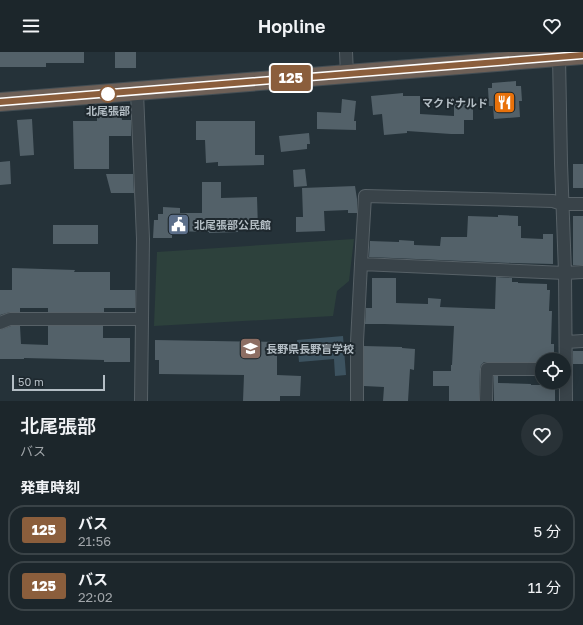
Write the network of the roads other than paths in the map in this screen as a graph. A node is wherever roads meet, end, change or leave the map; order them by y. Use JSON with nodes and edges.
{"nodes":[{"id":1,"x":346,"y":52,"type":"edge"},
{"id":2,"x":583,"y":55,"type":"edge"},
{"id":3,"x":559,"y":57,"type":"junction"},
{"id":4,"x":347,"y":74,"type":"junction"},
{"id":5,"x":137,"y":92,"type":"junction"},
{"id":6,"x":0,"y":102,"type":"edge"},
{"id":7,"x":562,"y":204,"type":"junction"},
{"id":8,"x":583,"y":204,"type":"edge"},
{"id":9,"x":361,"y":264,"type":"junction"},
{"id":10,"x":583,"y":272,"type":"edge"},
{"id":11,"x":565,"y":273,"type":"junction"},
{"id":12,"x":142,"y":319,"type":"junction"},
{"id":13,"x":0,"y":323,"type":"edge"},
{"id":14,"x":583,"y":341,"type":"edge"},
{"id":15,"x":566,"y":342,"type":"junction"},
{"id":16,"x":566,"y":353,"type":"edge"},
{"id":17,"x":535,"y":369,"type":"edge"},
{"id":18,"x":566,"y":389,"type":"edge"},
{"id":19,"x":141,"y":401,"type":"edge"},
{"id":20,"x":357,"y":401,"type":"edge"},
{"id":21,"x":486,"y":401,"type":"edge"},
{"id":22,"x":566,"y":401,"type":"edge"}],
"edges":[{"from":1,"to":4,"type":"street"},
{"from":2,"to":3,"type":"highway"},
{"from":3,"to":4,"type":"highway"},
{"from":3,"to":7,"type":"street"},
{"from":4,"to":5,"type":"highway"},
{"from":5,"to":6,"type":"highway"},
{"from":5,"to":12,"type":"street"},
{"from":7,"to":8,"type":"street"},
{"from":7,"to":9,"type":"street"},
{"from":7,"to":11,"type":"street"},
{"from":9,"to":11,"type":"street"},
{"from":9,"to":20,"type":"street"},
{"from":10,"to":11,"type":"street"},
{"from":11,"to":15,"type":"street"},
{"from":12,"to":13,"type":"street"},
{"from":12,"to":19,"type":"street"},
{"from":14,"to":15,"type":"street"},
{"from":15,"to":16,"type":"street"},
{"from":17,"to":21,"type":"street"},
{"from":18,"to":22,"type":"street"}]}
